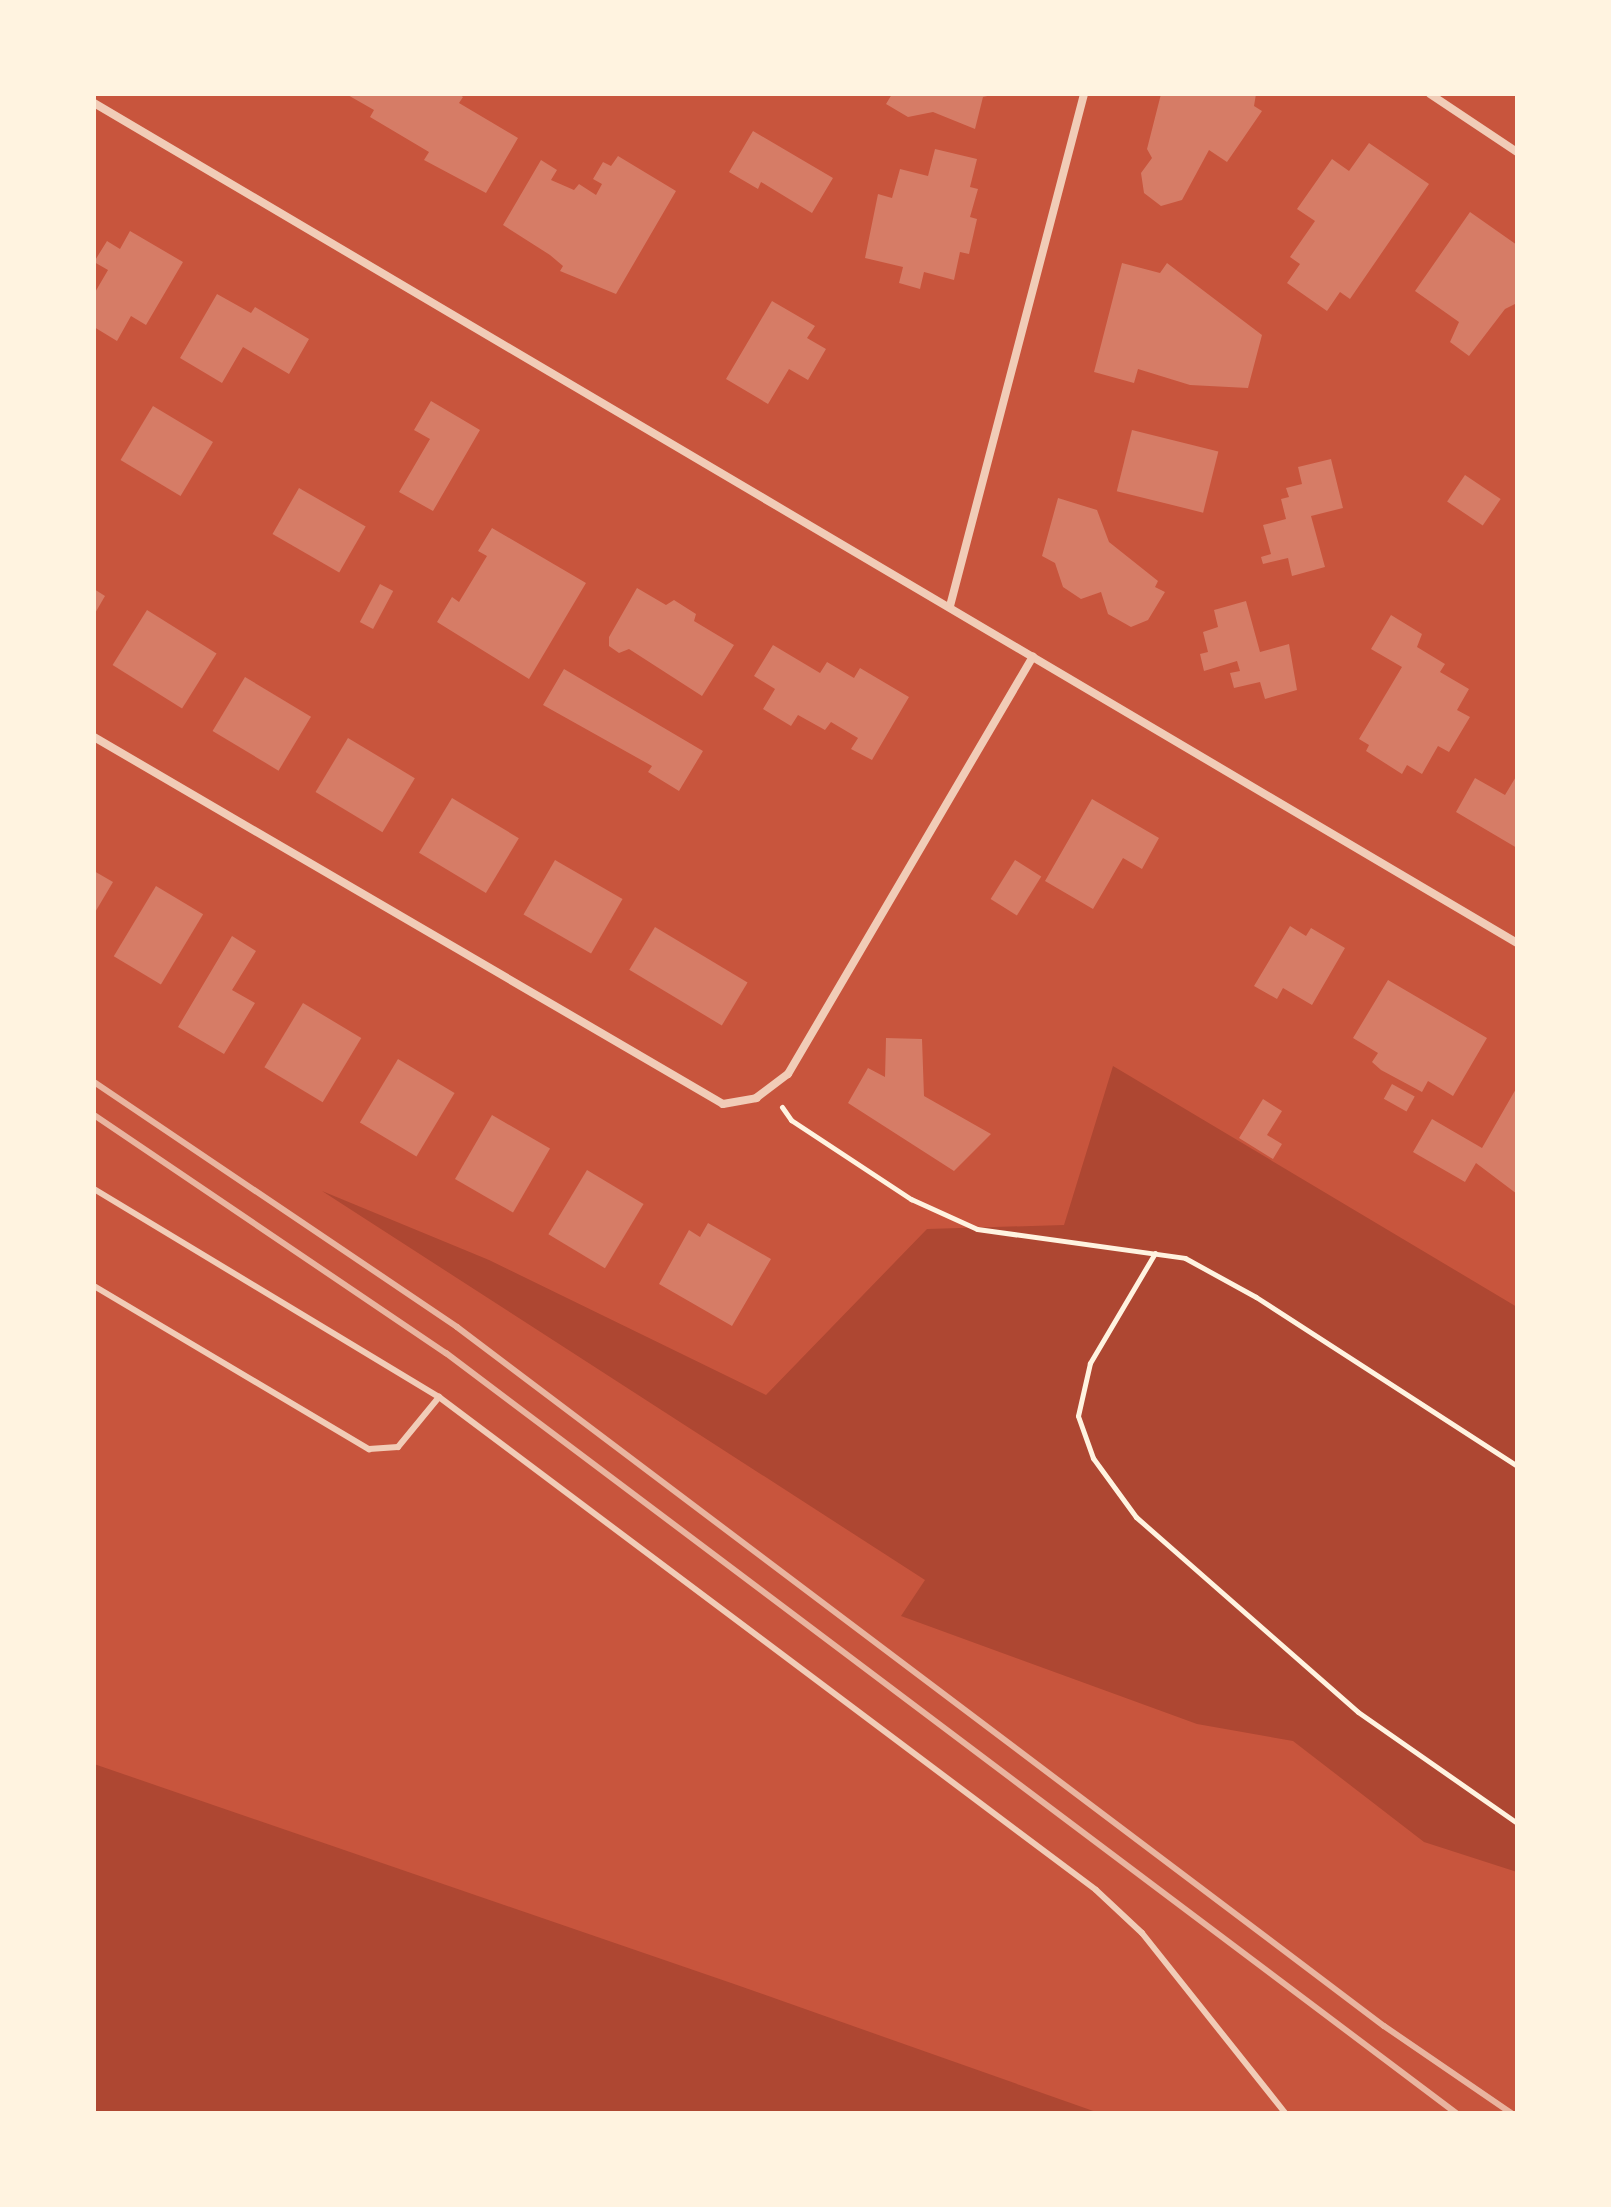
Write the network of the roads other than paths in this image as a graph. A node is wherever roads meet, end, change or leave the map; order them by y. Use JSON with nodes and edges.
{"nodes":[{"id":1,"x":1084,"y":94,"type":"edge"},
{"id":2,"x":1430,"y":94,"type":"edge"},
{"id":3,"x":94,"y":103,"type":"edge"},
{"id":4,"x":1517,"y":152,"type":"edge"},
{"id":5,"x":950,"y":606,"type":"junction"},
{"id":6,"x":1033,"y":657,"type":"junction"},
{"id":7,"x":94,"y":737,"type":"edge"},
{"id":8,"x":1517,"y":943,"type":"edge"},
{"id":9,"x":94,"y":1189,"type":"edge"},
{"id":10,"x":94,"y":1286,"type":"edge"},
{"id":11,"x":439,"y":1397,"type":"junction"},
{"id":12,"x":1285,"y":2113,"type":"edge"}],
"edges":[{"from":1,"to":5,"type":"street"},
{"from":2,"to":4,"type":"street"},
{"from":3,"to":5,"type":"street"},
{"from":5,"to":6,"type":"street"},
{"from":6,"to":7,"type":"street"},
{"from":6,"to":8,"type":"street"},
{"from":9,"to":11,"type":"lane"},
{"from":10,"to":11,"type":"lane"},
{"from":11,"to":12,"type":"lane"}]}
